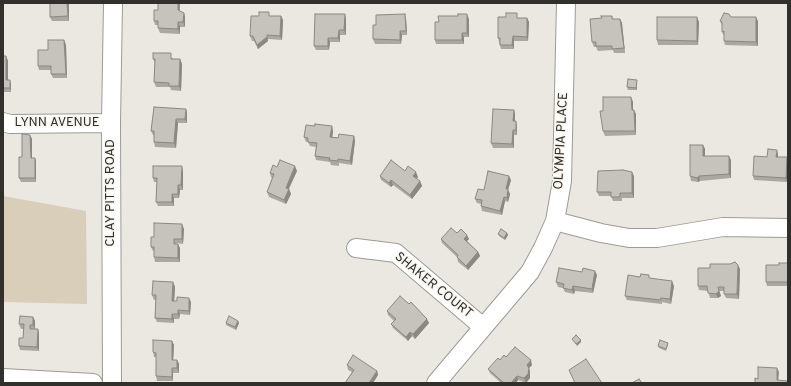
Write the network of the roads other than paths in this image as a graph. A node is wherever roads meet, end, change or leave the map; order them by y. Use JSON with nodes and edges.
{"nodes":[{"id":1,"x":113,"y":3,"type":"edge"},
{"id":2,"x":566,"y":3,"type":"edge"},
{"id":3,"x":3,"y":122,"type":"edge"},
{"id":4,"x":111,"y":123,"type":"junction"},
{"id":5,"x":555,"y":221,"type":"junction"},
{"id":6,"x":788,"y":228,"type":"edge"},
{"id":7,"x":356,"y":248,"type":"dead end"},
{"id":8,"x":484,"y":327,"type":"junction"},
{"id":9,"x":3,"y":378,"type":"edge"},
{"id":10,"x":446,"y":380,"type":"edge"},
{"id":11,"x":93,"y":383,"type":"edge"},
{"id":12,"x":112,"y":383,"type":"edge"}],
"edges":[{"from":1,"to":4,"type":"street","name":"CLAY PITTS ROAD"},
{"from":2,"to":5,"type":"street","name":"OLYMPIA PLACE"},
{"from":3,"to":4,"type":"street","name":"LYNN AVENUE"},
{"from":4,"to":12,"type":"street","name":"CLAY PITTS ROAD"},
{"from":5,"to":6,"type":"street"},
{"from":5,"to":8,"type":"street","name":"OLYMPIA PLACE"},
{"from":7,"to":8,"type":"street","name":"SHAKER COURT"},
{"from":8,"to":10,"type":"street","name":"OLYMPIA PLACE"},
{"from":9,"to":11,"type":"street"}]}
